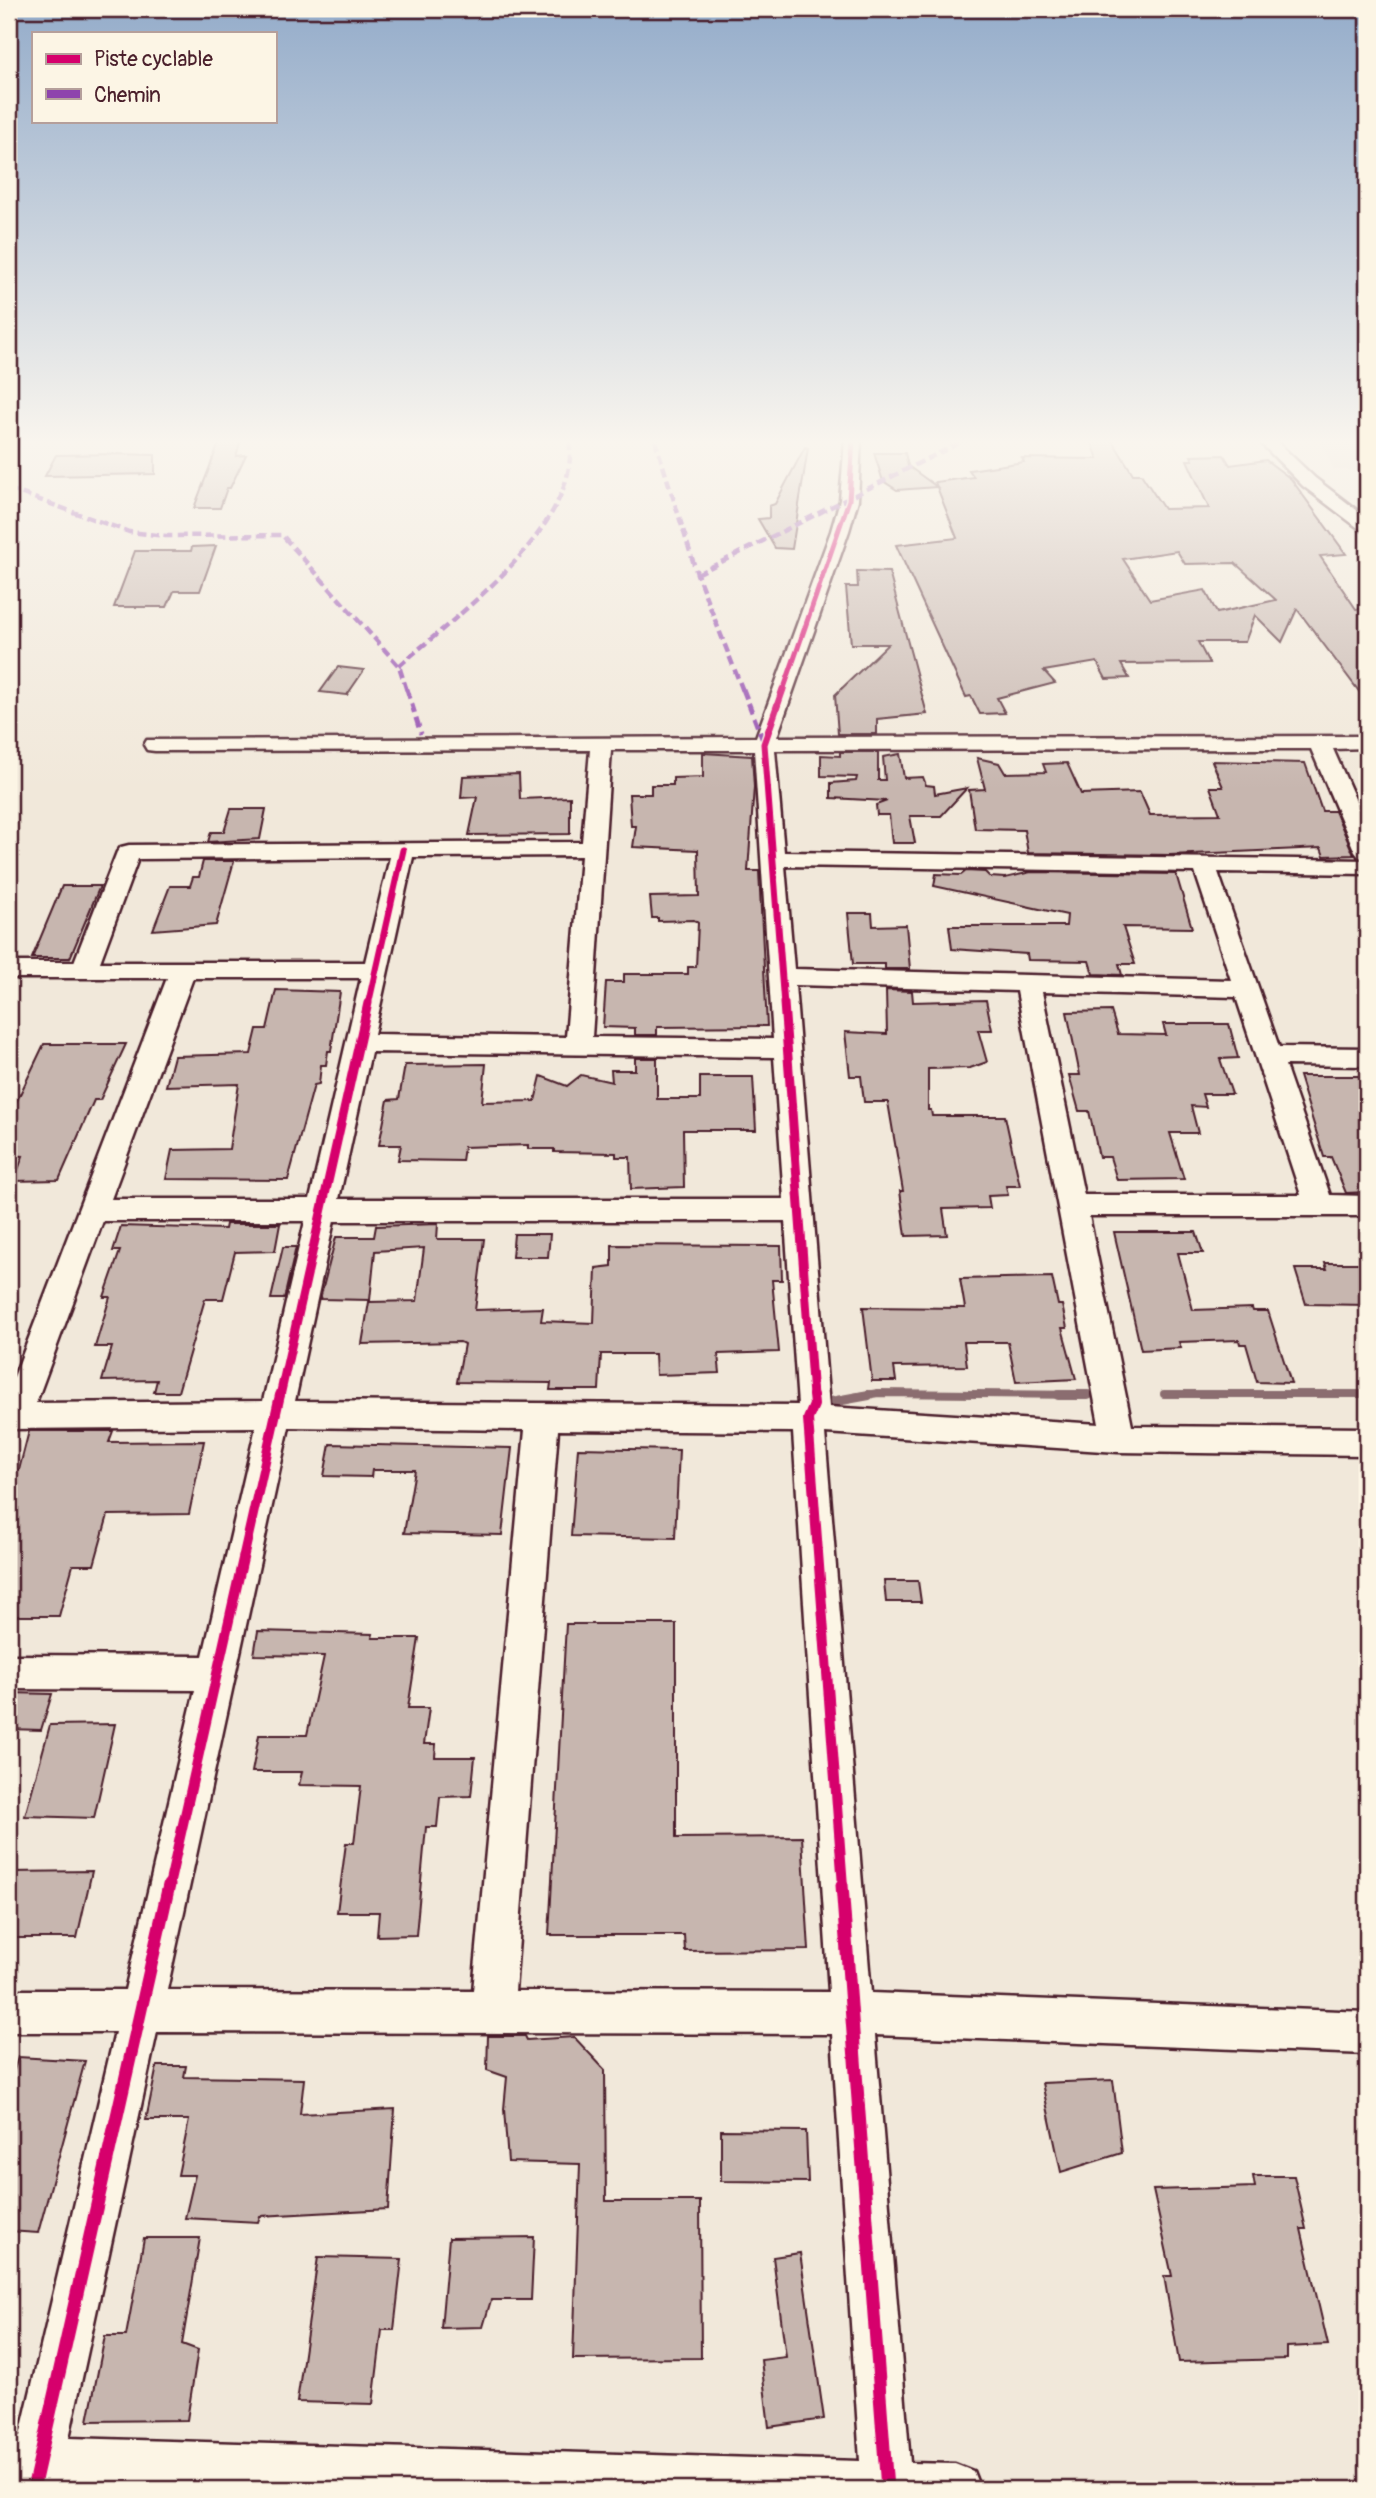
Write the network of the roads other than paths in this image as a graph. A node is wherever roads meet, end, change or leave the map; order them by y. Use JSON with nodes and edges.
{"nodes":[{"id":1,"x":830,"y":557,"type":"edge"},
{"id":2,"x":1319,"y":742,"type":"junction"},
{"id":3,"x":1367,"y":742,"type":"edge"},
{"id":4,"x":601,"y":744,"type":"junction"},
{"id":5,"x":764,"y":744,"type":"junction"},
{"id":6,"x":155,"y":745,"type":"dead end"},
{"id":7,"x":595,"y":849,"type":"junction"},
{"id":8,"x":403,"y":850,"type":"junction"},
{"id":9,"x":1367,"y":852,"type":"edge"},
{"id":10,"x":772,"y":859,"type":"junction"},
{"id":11,"x":1203,"y":864,"type":"junction"},
{"id":12,"x":1367,"y":867,"type":"edge"},
{"id":13,"x":9,"y":970,"type":"edge"},
{"id":14,"x":85,"y":970,"type":"junction"},
{"id":15,"x":183,"y":970,"type":"junction"},
{"id":16,"x":377,"y":970,"type":"junction"},
{"id":17,"x":781,"y":977,"type":"junction"},
{"id":18,"x":1028,"y":982,"type":"junction"},
{"id":19,"x":1246,"y":989,"type":"junction"},
{"id":20,"x":360,"y":1043,"type":"junction"},
{"id":21,"x":578,"y":1045,"type":"junction"},
{"id":22,"x":786,"y":1048,"type":"junction"},
{"id":23,"x":1268,"y":1056,"type":"junction"},
{"id":24,"x":1367,"y":1057,"type":"edge"},
{"id":25,"x":1072,"y":1205,"type":"junction"},
{"id":26,"x":1319,"y":1206,"type":"junction"},
{"id":27,"x":1367,"y":1206,"type":"edge"},
{"id":28,"x":93,"y":1210,"type":"junction"},
{"id":29,"x":321,"y":1210,"type":"junction"},
{"id":30,"x":797,"y":1210,"type":"junction"},
{"id":31,"x":273,"y":1414,"type":"junction"},
{"id":32,"x":12,"y":1416,"type":"edge"},
{"id":33,"x":542,"y":1416,"type":"junction"},
{"id":34,"x":808,"y":1419,"type":"junction"},
{"id":35,"x":1118,"y":1439,"type":"junction"},
{"id":36,"x":1367,"y":1442,"type":"edge"},
{"id":37,"x":9,"y":1672,"type":"edge"},
{"id":38,"x":216,"y":1673,"type":"junction"},
{"id":39,"x":9,"y":2011,"type":"edge"},
{"id":40,"x":492,"y":2013,"type":"junction"},
{"id":41,"x":852,"y":2013,"type":"junction"},
{"id":42,"x":139,"y":2014,"type":"junction"},
{"id":43,"x":1367,"y":2034,"type":"edge"},
{"id":44,"x":27,"y":2471,"type":"edge"},
{"id":45,"x":887,"y":2488,"type":"edge"},
{"id":46,"x":955,"y":2489,"type":"edge"}],
"edges":[{"from":1,"to":5,"type":"street"},
{"from":2,"to":3,"type":"street"},
{"from":2,"to":5,"type":"street"},
{"from":2,"to":9,"type":"street"},
{"from":4,"to":5,"type":"street"},
{"from":4,"to":6,"type":"street"},
{"from":4,"to":7,"type":"street"},
{"from":5,"to":10,"type":"street"},
{"from":7,"to":8,"type":"street"},
{"from":7,"to":21,"type":"street"},
{"from":8,"to":14,"type":"street"},
{"from":8,"to":16,"type":"street"},
{"from":10,"to":11,"type":"street"},
{"from":10,"to":17,"type":"street"},
{"from":11,"to":12,"type":"street"},
{"from":11,"to":19,"type":"street"},
{"from":13,"to":14,"type":"street"},
{"from":14,"to":15,"type":"street"},
{"from":15,"to":16,"type":"street"},
{"from":15,"to":28,"type":"street"},
{"from":16,"to":20,"type":"street"},
{"from":17,"to":18,"type":"street"},
{"from":17,"to":22,"type":"street"},
{"from":18,"to":19,"type":"street"},
{"from":18,"to":25,"type":"street"},
{"from":19,"to":23,"type":"street"},
{"from":20,"to":21,"type":"street"},
{"from":20,"to":29,"type":"street"},
{"from":21,"to":22,"type":"street"},
{"from":22,"to":30,"type":"street"},
{"from":23,"to":24,"type":"street"},
{"from":23,"to":26,"type":"street"},
{"from":25,"to":26,"type":"street"},
{"from":25,"to":35,"type":"street"},
{"from":26,"to":27,"type":"street"},
{"from":28,"to":29,"type":"street"},
{"from":28,"to":32,"type":"street"},
{"from":29,"to":30,"type":"street"},
{"from":29,"to":31,"type":"street"},
{"from":30,"to":34,"type":"street"},
{"from":31,"to":32,"type":"street"},
{"from":31,"to":33,"type":"street"},
{"from":31,"to":38,"type":"street"},
{"from":33,"to":34,"type":"street"},
{"from":33,"to":40,"type":"street"},
{"from":34,"to":35,"type":"street"},
{"from":34,"to":41,"type":"street"},
{"from":35,"to":36,"type":"street"},
{"from":37,"to":38,"type":"street"},
{"from":38,"to":42,"type":"street"},
{"from":39,"to":42,"type":"street"},
{"from":40,"to":41,"type":"street"},
{"from":40,"to":42,"type":"street"},
{"from":41,"to":43,"type":"street"},
{"from":41,"to":45,"type":"street"},
{"from":42,"to":44,"type":"street"},
{"from":44,"to":45,"type":"street"},
{"from":45,"to":46,"type":"street"}]}
